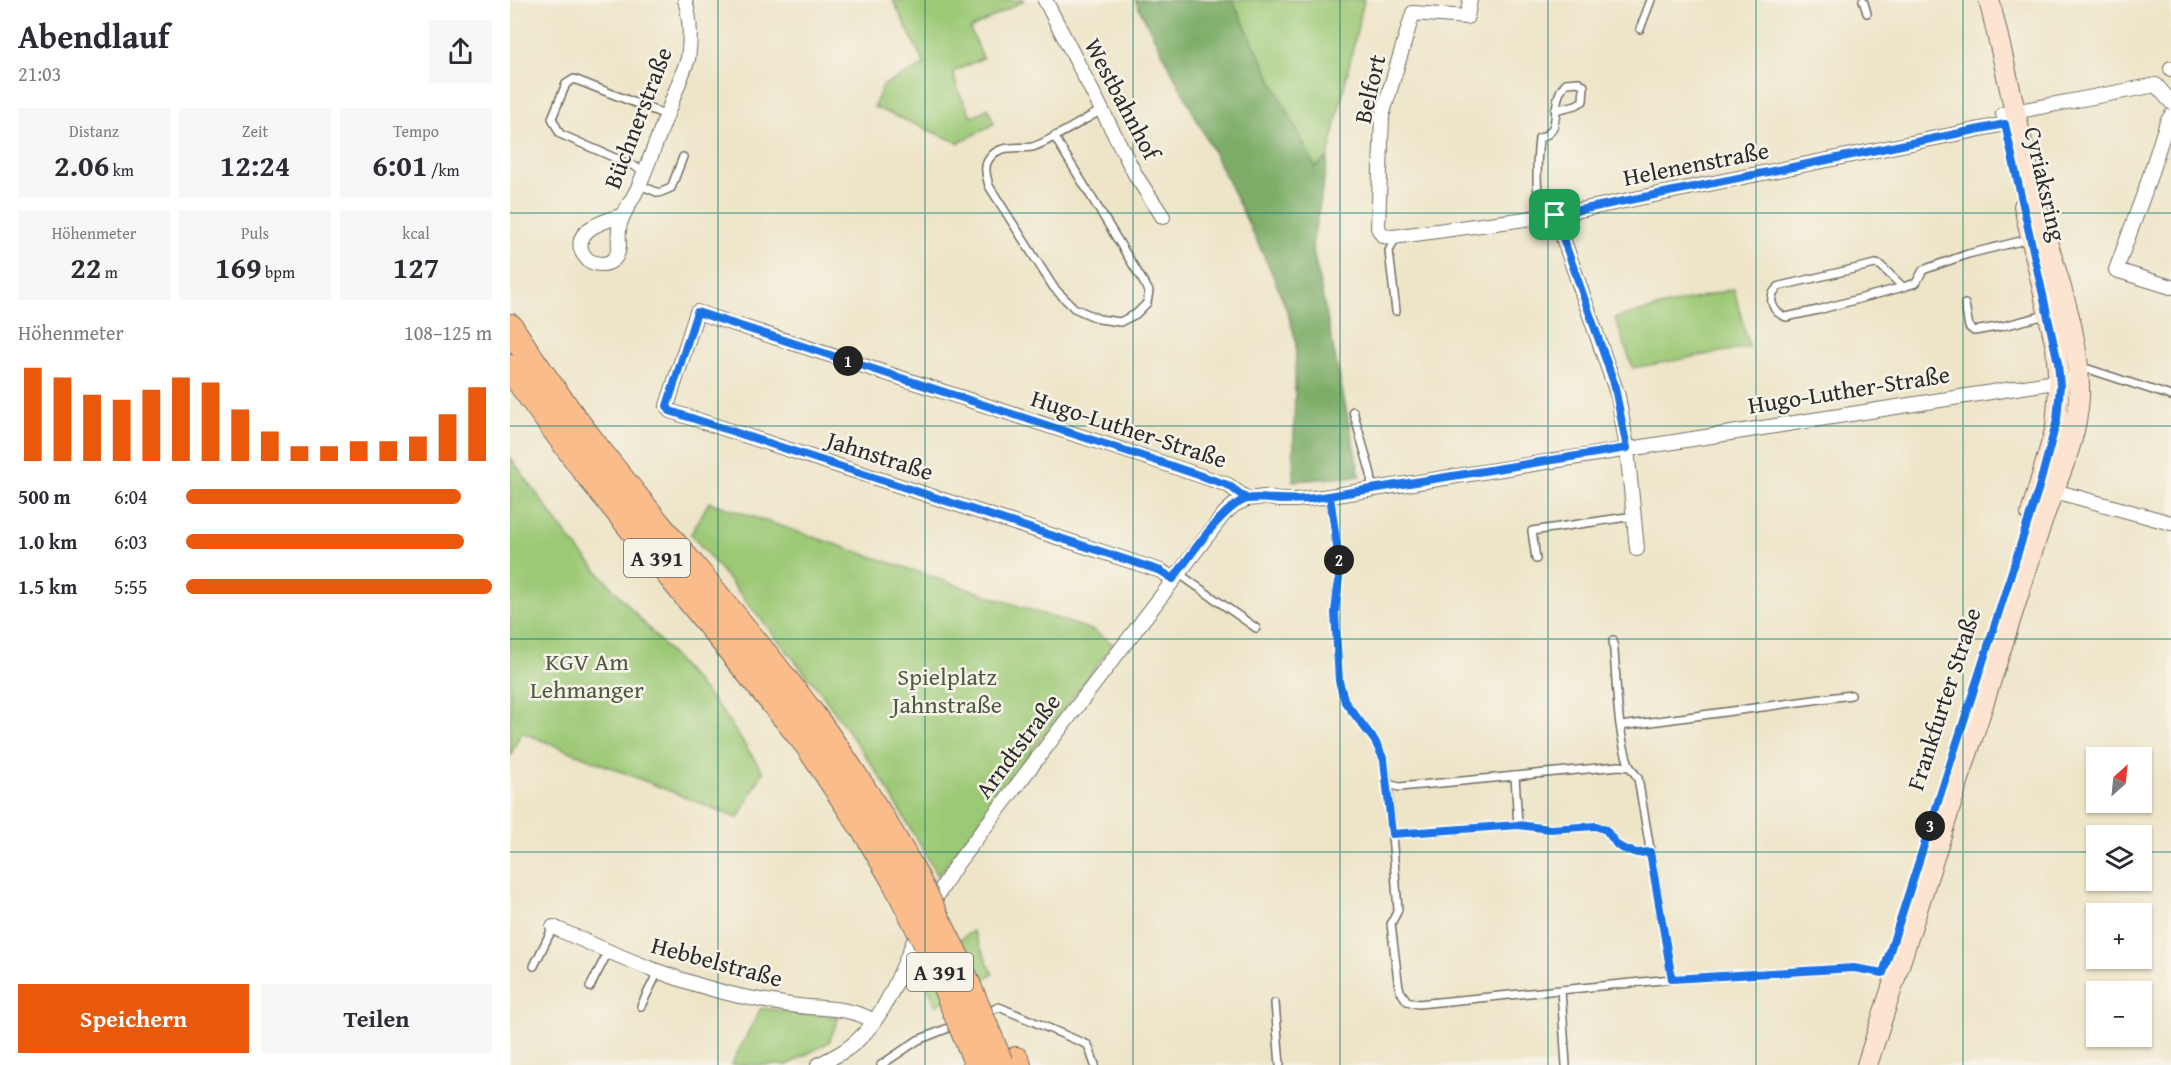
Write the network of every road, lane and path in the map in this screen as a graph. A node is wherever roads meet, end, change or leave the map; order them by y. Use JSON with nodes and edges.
{"nodes":[{"id":1,"x":686,"y":0,"type":"edge"},
{"id":2,"x":1045,"y":0,"type":"edge"},
{"id":3,"x":1470,"y":0,"type":"edge"},
{"id":4,"x":1651,"y":0,"type":"edge"},
{"id":5,"x":1863,"y":0,"type":"edge"},
{"id":6,"x":1976,"y":0,"type":"edge"},
{"id":7,"x":1989,"y":0,"type":"edge"},
{"id":8,"x":1867,"y":13,"type":"dead end"},
{"id":9,"x":1640,"y":29,"type":"dead end"},
{"id":10,"x":2171,"y":102,"type":"edge"},
{"id":11,"x":1102,"y":110,"type":"junction"},
{"id":12,"x":1555,"y":110,"type":"junction"},
{"id":13,"x":666,"y":115,"type":"junction"},
{"id":14,"x":2008,"y":116,"type":"junction"},
{"id":15,"x":2171,"y":116,"type":"edge"},
{"id":16,"x":1054,"y":136,"type":"junction"},
{"id":17,"x":683,"y":157,"type":"dead end"},
{"id":18,"x":645,"y":171,"type":"junction"},
{"id":19,"x":640,"y":185,"type":"junction"},
{"id":20,"x":623,"y":215,"type":"dead end"},
{"id":21,"x":1548,"y":216,"type":"junction"},
{"id":22,"x":1163,"y":217,"type":"dead end"},
{"id":23,"x":1393,"y":237,"type":"junction"},
{"id":24,"x":2031,"y":238,"type":"junction"},
{"id":25,"x":1903,"y":287,"type":"junction"},
{"id":26,"x":2171,"y":287,"type":"edge"},
{"id":27,"x":1965,"y":304,"type":"dead end"},
{"id":28,"x":1396,"y":311,"type":"dead end"},
{"id":29,"x":697,"y":312,"type":"joint"},
{"id":30,"x":2048,"y":314,"type":"junction"},
{"id":31,"x":510,"y":327,"type":"edge"},
{"id":32,"x":510,"y":368,"type":"edge"},
{"id":33,"x":2072,"y":375,"type":"junction"},
{"id":34,"x":2171,"y":396,"type":"edge"},
{"id":35,"x":1353,"y":411,"type":"dead end"},
{"id":36,"x":1627,"y":448,"type":"junction"},
{"id":37,"x":1372,"y":489,"type":"junction"},
{"id":38,"x":2046,"y":489,"type":"junction"},
{"id":39,"x":1330,"y":496,"type":"junction"},
{"id":40,"x":1247,"y":499,"type":"junction"},
{"id":41,"x":1634,"y":516,"type":"junction"},
{"id":42,"x":2171,"y":523,"type":"edge"},
{"id":43,"x":1637,"y":549,"type":"dead end"},
{"id":44,"x":1536,"y":559,"type":"dead end"},
{"id":45,"x":1176,"y":576,"type":"junction"},
{"id":46,"x":1256,"y":628,"type":"dead end"},
{"id":47,"x":1613,"y":640,"type":"dead end"},
{"id":48,"x":1851,"y":695,"type":"dead end"},
{"id":49,"x":1621,"y":726,"type":"junction"},
{"id":50,"x":1630,"y":767,"type":"junction"},
{"id":51,"x":1515,"y":776,"type":"junction"},
{"id":52,"x":1388,"y":784,"type":"junction"},
{"id":53,"x":1518,"y":825,"type":"junction"},
{"id":54,"x":1392,"y":834,"type":"junction"},
{"id":55,"x":1650,"y":852,"type":"junction"},
{"id":56,"x":904,"y":876,"type":"junction"},
{"id":57,"x":553,"y":927,"type":"joint"},
{"id":58,"x":608,"y":952,"type":"junction"},
{"id":59,"x":534,"y":966,"type":"dead end"},
{"id":60,"x":658,"y":972,"type":"junction"},
{"id":61,"x":1883,"y":973,"type":"junction"},
{"id":62,"x":1672,"y":979,"type":"junction"},
{"id":63,"x":590,"y":987,"type":"dead end"},
{"id":64,"x":1561,"y":990,"type":"junction"},
{"id":65,"x":1275,"y":1003,"type":"dead end"},
{"id":66,"x":641,"y":1006,"type":"dead end"},
{"id":67,"x":874,"y":1021,"type":"junction"},
{"id":68,"x":1002,"y":1064,"type":"edge"},
{"id":69,"x":818,"y":1065,"type":"edge"},
{"id":70,"x":881,"y":1065,"type":"edge"},
{"id":71,"x":1095,"y":1065,"type":"edge"},
{"id":72,"x":1280,"y":1065,"type":"edge"},
{"id":73,"x":1566,"y":1065,"type":"edge"},
{"id":74,"x":1854,"y":1065,"type":"edge"},
{"id":75,"x":1867,"y":1065,"type":"edge"}],
"edges":[{"from":1,"to":13,"type":"street","name":"Büchnerstraße"},
{"from":2,"to":11,"type":"street","name":"Westbahnhof"},
{"from":3,"to":23,"type":"street","name":"Belfort"},
{"from":4,"to":9,"type":"lane"},
{"from":5,"to":8,"type":"lane"},
{"from":6,"to":14,"type":"main road","name":"Cyriaksring"},
{"from":7,"to":14,"type":"main road","name":"Cyriaksring"},
{"from":10,"to":14,"type":"street","name":"Helenenstraße"},
{"from":11,"to":16,"type":"lane"},
{"from":11,"to":22,"type":"street","name":"Westbahnhof"},
{"from":12,"to":12,"type":"lane"},
{"from":12,"to":21,"type":"lane"},
{"from":13,"to":18,"type":"street","name":"Büchnerstraße"},
{"from":13,"to":18,"type":"lane"},
{"from":14,"to":21,"type":"street","name":"Helenenstraße"},
{"from":14,"to":24,"type":"main road","name":"Cyriaksring"},
{"from":14,"to":33,"type":"main road","name":"Cyriaksring"},
{"from":15,"to":26,"type":"street"},
{"from":16,"to":16,"type":"lane"},
{"from":17,"to":19,"type":"lane"},
{"from":18,"to":19,"type":"street","name":"Büchnerstraße"},
{"from":19,"to":20,"type":"street","name":"Büchnerstraße"},
{"from":21,"to":23,"type":"street","name":"Helenenstraße"},
{"from":21,"to":36,"type":"street"},
{"from":23,"to":28,"type":"lane"},
{"from":24,"to":25,"type":"lane"},
{"from":24,"to":30,"type":"main road","name":"Cyriaksring"},
{"from":25,"to":25,"type":"lane"},
{"from":27,"to":30,"type":"lane"},
{"from":29,"to":40,"type":"street","name":"Hugo-Luther-Straße"},
{"from":29,"to":45,"type":"street","name":"Jahnstraße"},
{"from":30,"to":33,"type":"main road","name":"Cyriaksring"},
{"from":31,"to":56,"type":"highway","number":"A 391"},
{"from":32,"to":56,"type":"highway","number":"A 391"},
{"from":33,"to":34,"type":"lane"},
{"from":33,"to":36,"type":"street","name":"Hugo-Luther-Straße"},
{"from":33,"to":38,"type":"main road","name":"Frankfurter Straße"},
{"from":35,"to":37,"type":"lane"},
{"from":36,"to":37,"type":"street","name":"Hugo-Luther-Straße"},
{"from":36,"to":41,"type":"street"},
{"from":37,"to":39,"type":"street","name":"Hugo-Luther-Straße"},
{"from":38,"to":42,"type":"street"},
{"from":38,"to":61,"type":"main road","name":"Frankfurter Straße"},
{"from":38,"to":75,"type":"main road","name":"Frankfurter Straße"},
{"from":39,"to":40,"type":"street","name":"Hugo-Luther-Straße"},
{"from":39,"to":52,"type":"lane"},
{"from":40,"to":45,"type":"street","name":"Arndtstraße"},
{"from":41,"to":43,"type":"street"},
{"from":41,"to":44,"type":"lane"},
{"from":45,"to":46,"type":"lane"},
{"from":45,"to":67,"type":"street","name":"Arndtstraße"},
{"from":47,"to":49,"type":"lane"},
{"from":48,"to":49,"type":"lane"},
{"from":49,"to":50,"type":"lane"},
{"from":50,"to":51,"type":"lane"},
{"from":50,"to":55,"type":"lane"},
{"from":51,"to":52,"type":"lane"},
{"from":51,"to":53,"type":"lane"},
{"from":52,"to":54,"type":"lane"},
{"from":53,"to":54,"type":"lane"},
{"from":53,"to":55,"type":"lane"},
{"from":54,"to":64,"type":"lane"},
{"from":55,"to":62,"type":"lane"},
{"from":56,"to":68,"type":"highway","number":"A 391","bridge":true},
{"from":56,"to":68,"type":"highway","number":"A 391","bridge":true},
{"from":57,"to":58,"type":"street","name":"Hebbelstraße"},
{"from":57,"to":59,"type":"lane"},
{"from":58,"to":60,"type":"street","name":"Hebbelstraße"},
{"from":58,"to":63,"type":"lane"},
{"from":60,"to":66,"type":"lane"},
{"from":60,"to":67,"type":"street","name":"Hebbelstraße"},
{"from":61,"to":62,"type":"lane"},
{"from":61,"to":74,"type":"main road","name":"Frankfurter Straße"},
{"from":62,"to":64,"type":"lane"},
{"from":64,"to":73,"type":"lane"},
{"from":65,"to":72,"type":"lane"},
{"from":67,"to":69,"type":"street","name":"Arndtstraße"},
{"from":70,"to":71,"type":"lane"}]}
